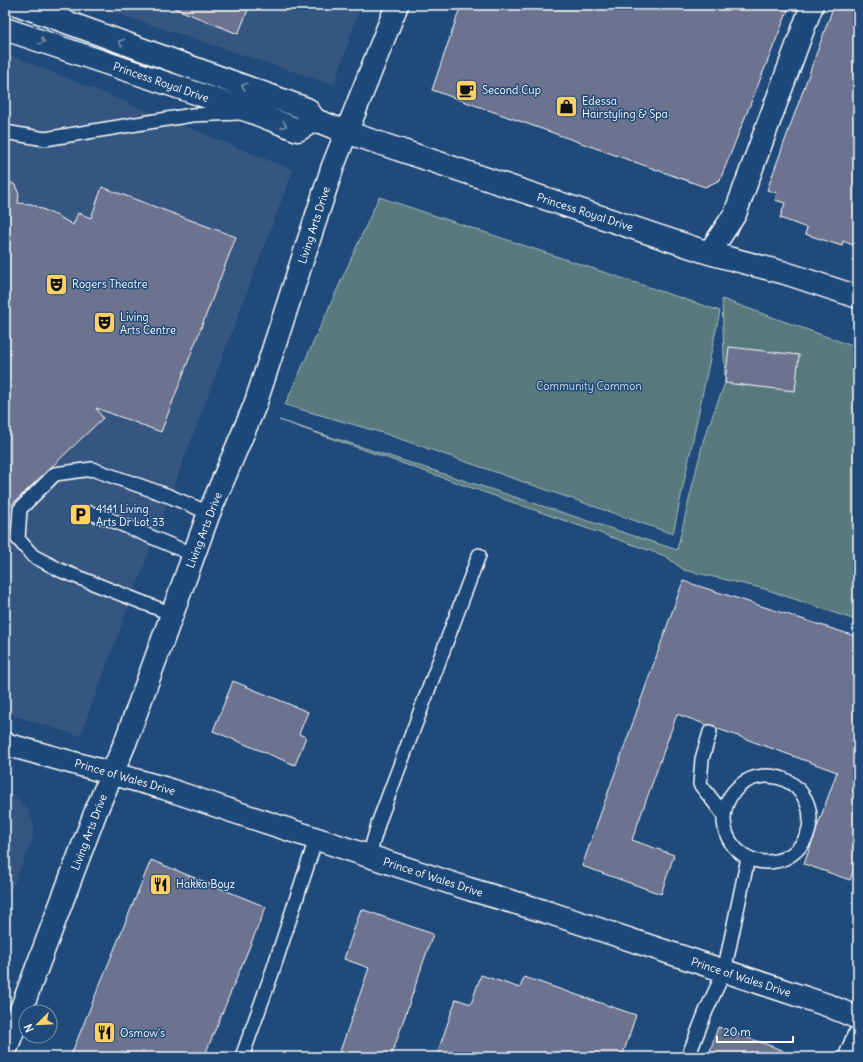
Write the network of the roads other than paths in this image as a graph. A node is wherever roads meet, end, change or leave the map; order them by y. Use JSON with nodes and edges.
{"nodes":[{"id":1,"x":19,"y":5,"type":"edge"},
{"id":2,"x":397,"y":5,"type":"edge"},
{"id":3,"x":812,"y":5,"type":"edge"},
{"id":4,"x":5,"y":29,"type":"edge"},
{"id":5,"x":252,"y":112,"type":"junction"},
{"id":6,"x":315,"y":120,"type":"junction"},
{"id":7,"x":5,"y":132,"type":"edge"},
{"id":8,"x":346,"y":132,"type":"junction"},
{"id":9,"x":709,"y":253,"type":"junction"},
{"id":10,"x":858,"y":297,"type":"edge"},
{"id":11,"x":210,"y":513,"type":"junction"},
{"id":12,"x":80,"y":515,"type":"dead end"},
{"id":13,"x":194,"y":555,"type":"junction"},
{"id":14,"x":479,"y":555,"type":"dead end"},
{"id":15,"x":172,"y":614,"type":"junction"},
{"id":16,"x":710,"y":732,"type":"dead end"},
{"id":17,"x":5,"y":744,"type":"edge"},
{"id":18,"x":113,"y":773,"type":"junction"},
{"id":19,"x":724,"y":815,"type":"junction"},
{"id":20,"x":316,"y":839,"type":"junction"},
{"id":21,"x":369,"y":856,"type":"junction"},
{"id":22,"x":748,"y":858,"type":"junction"},
{"id":23,"x":724,"y":972,"type":"junction"},
{"id":24,"x":858,"y":1018,"type":"edge"},
{"id":25,"x":858,"y":1037,"type":"edge"},
{"id":26,"x":5,"y":1052,"type":"edge"},
{"id":27,"x":242,"y":1057,"type":"edge"},
{"id":28,"x":688,"y":1057,"type":"edge"},
{"id":29,"x":850,"y":1057,"type":"edge"}],
"edges":[{"from":6,"to":1,"type":"street","name":"Princess Royal Drive","one_way":true},
{"from":2,"to":8,"type":"street","name":"Living Arts Drive"},
{"from":3,"to":9,"type":"street"},
{"from":4,"to":5,"type":"street","name":"Princess Royal Drive","one_way":true},
{"from":5,"to":6,"type":"street","name":"Princess Royal Drive","one_way":true},
{"from":5,"to":7,"type":"lane"},
{"from":6,"to":8,"type":"street","name":"Princess Royal Drive"},
{"from":8,"to":9,"type":"street","name":"Princess Royal Drive"},
{"from":8,"to":11,"type":"street","name":"Living Arts Drive"},
{"from":9,"to":10,"type":"street","name":"Princess Royal Drive"},
{"from":11,"to":13,"type":"street","name":"Living Arts Drive"},
{"from":11,"to":15,"type":"lane"},
{"from":12,"to":13,"type":"lane"},
{"from":13,"to":15,"type":"street","name":"Living Arts Drive"},
{"from":14,"to":21,"type":"lane"},
{"from":15,"to":18,"type":"street","name":"Living Arts Drive"},
{"from":16,"to":19,"type":"lane"},
{"from":17,"to":18,"type":"street","name":"Prince of Wales Drive"},
{"from":18,"to":20,"type":"street","name":"Prince of Wales Drive"},
{"from":18,"to":26,"type":"street","name":"Living Arts Drive"},
{"from":19,"to":22,"type":"lane"},
{"from":19,"to":22,"type":"lane"},
{"from":20,"to":21,"type":"street","name":"Prince of Wales Drive"},
{"from":20,"to":27,"type":"lane"},
{"from":21,"to":23,"type":"street","name":"Prince of Wales Drive"},
{"from":22,"to":23,"type":"lane"},
{"from":23,"to":24,"type":"street","name":"Prince of Wales Drive"},
{"from":23,"to":28,"type":"lane"},
{"from":25,"to":29,"type":"street"}]}
